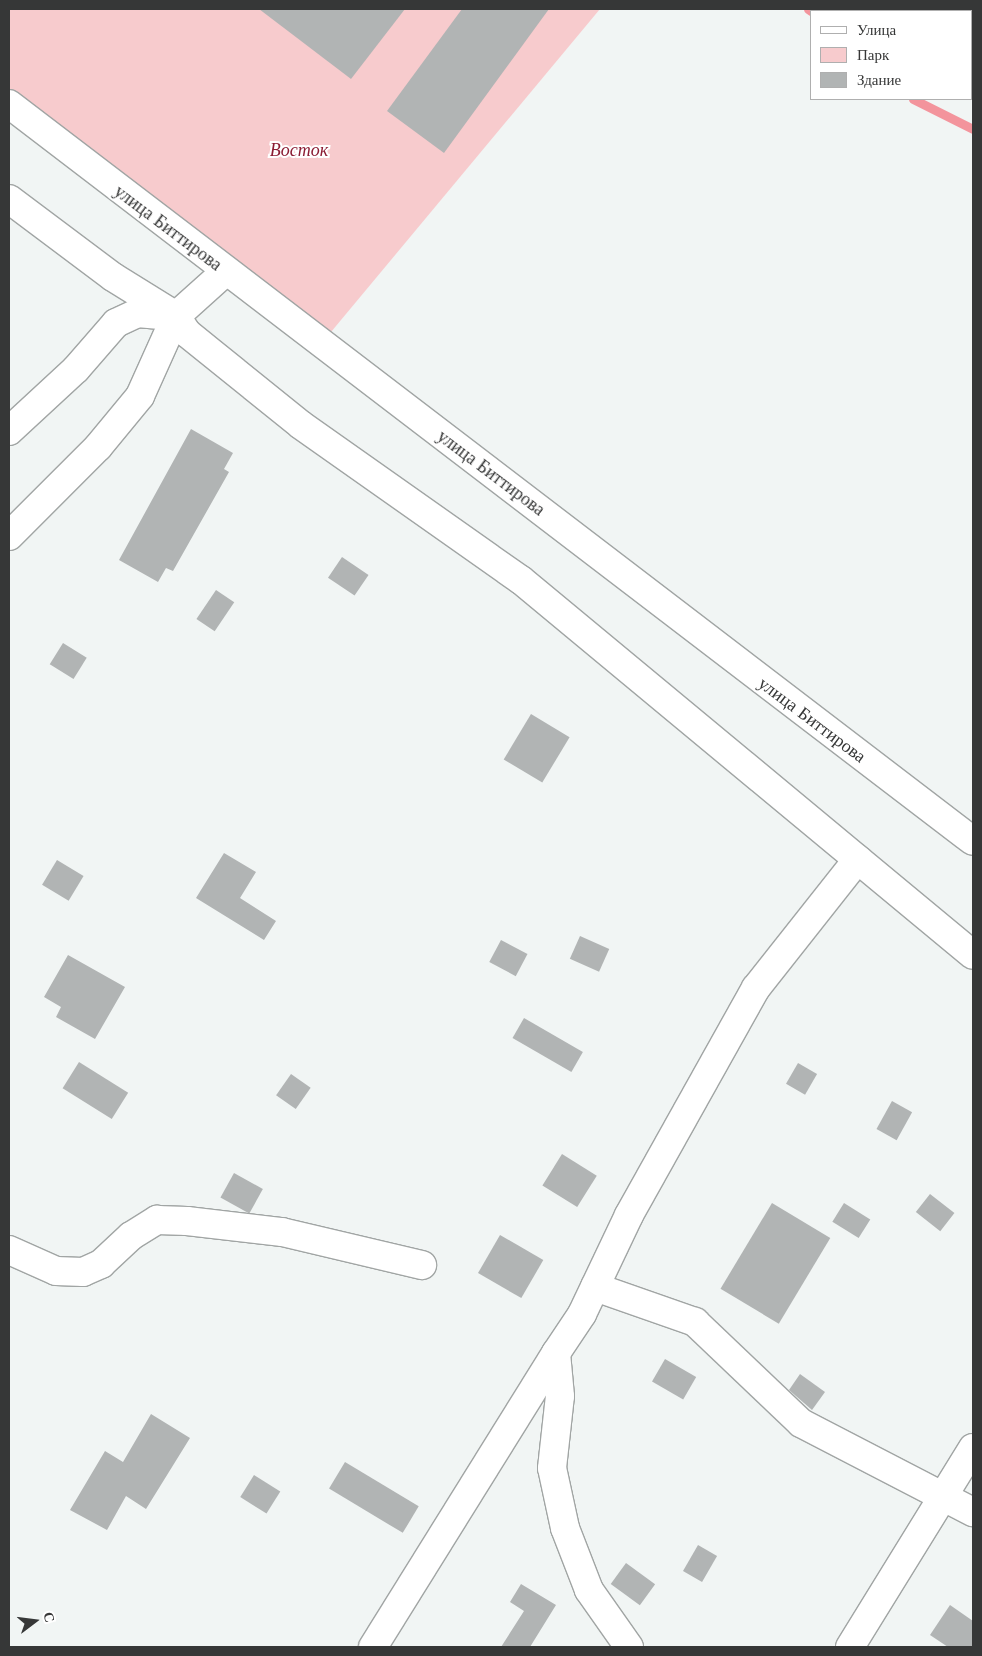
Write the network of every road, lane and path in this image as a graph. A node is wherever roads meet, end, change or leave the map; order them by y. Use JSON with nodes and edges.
{"nodes":[{"id":1,"x":9,"y":104,"type":"edge"},
{"id":2,"x":9,"y":199,"type":"edge"},
{"id":3,"x":225,"y":272,"type":"junction"},
{"id":4,"x":176,"y":316,"type":"junction"},
{"id":5,"x":9,"y":431,"type":"edge"},
{"id":6,"x":9,"y":536,"type":"edge"},
{"id":7,"x":973,"y":841,"type":"edge"},
{"id":8,"x":858,"y":859,"type":"junction"},
{"id":9,"x":973,"y":955,"type":"edge"},
{"id":10,"x":9,"y":1250,"type":"edge"},
{"id":11,"x":422,"y":1265,"type":"dead end"},
{"id":12,"x":595,"y":1287,"type":"junction"},
{"id":13,"x":556,"y":1353,"type":"junction"},
{"id":14,"x":973,"y":1448,"type":"edge"},
{"id":15,"x":943,"y":1495,"type":"junction"},
{"id":16,"x":973,"y":1512,"type":"edge"},
{"id":17,"x":374,"y":1647,"type":"edge"},
{"id":18,"x":629,"y":1647,"type":"edge"},
{"id":19,"x":850,"y":1647,"type":"edge"}],
"edges":[{"from":1,"to":3,"type":"street","name":"улица Биттирова"},
{"from":2,"to":4,"type":"street"},
{"from":3,"to":4,"type":"street"},
{"from":3,"to":7,"type":"street","name":"улица Биттирова"},
{"from":4,"to":5,"type":"street"},
{"from":4,"to":6,"type":"street"},
{"from":4,"to":8,"type":"street"},
{"from":8,"to":9,"type":"street"},
{"from":8,"to":12,"type":"street"},
{"from":10,"to":11,"type":"street"},
{"from":12,"to":13,"type":"street"},
{"from":12,"to":15,"type":"street"},
{"from":13,"to":17,"type":"street"},
{"from":13,"to":18,"type":"street"},
{"from":14,"to":15,"type":"street"},
{"from":15,"to":16,"type":"street"},
{"from":15,"to":19,"type":"street"}]}
